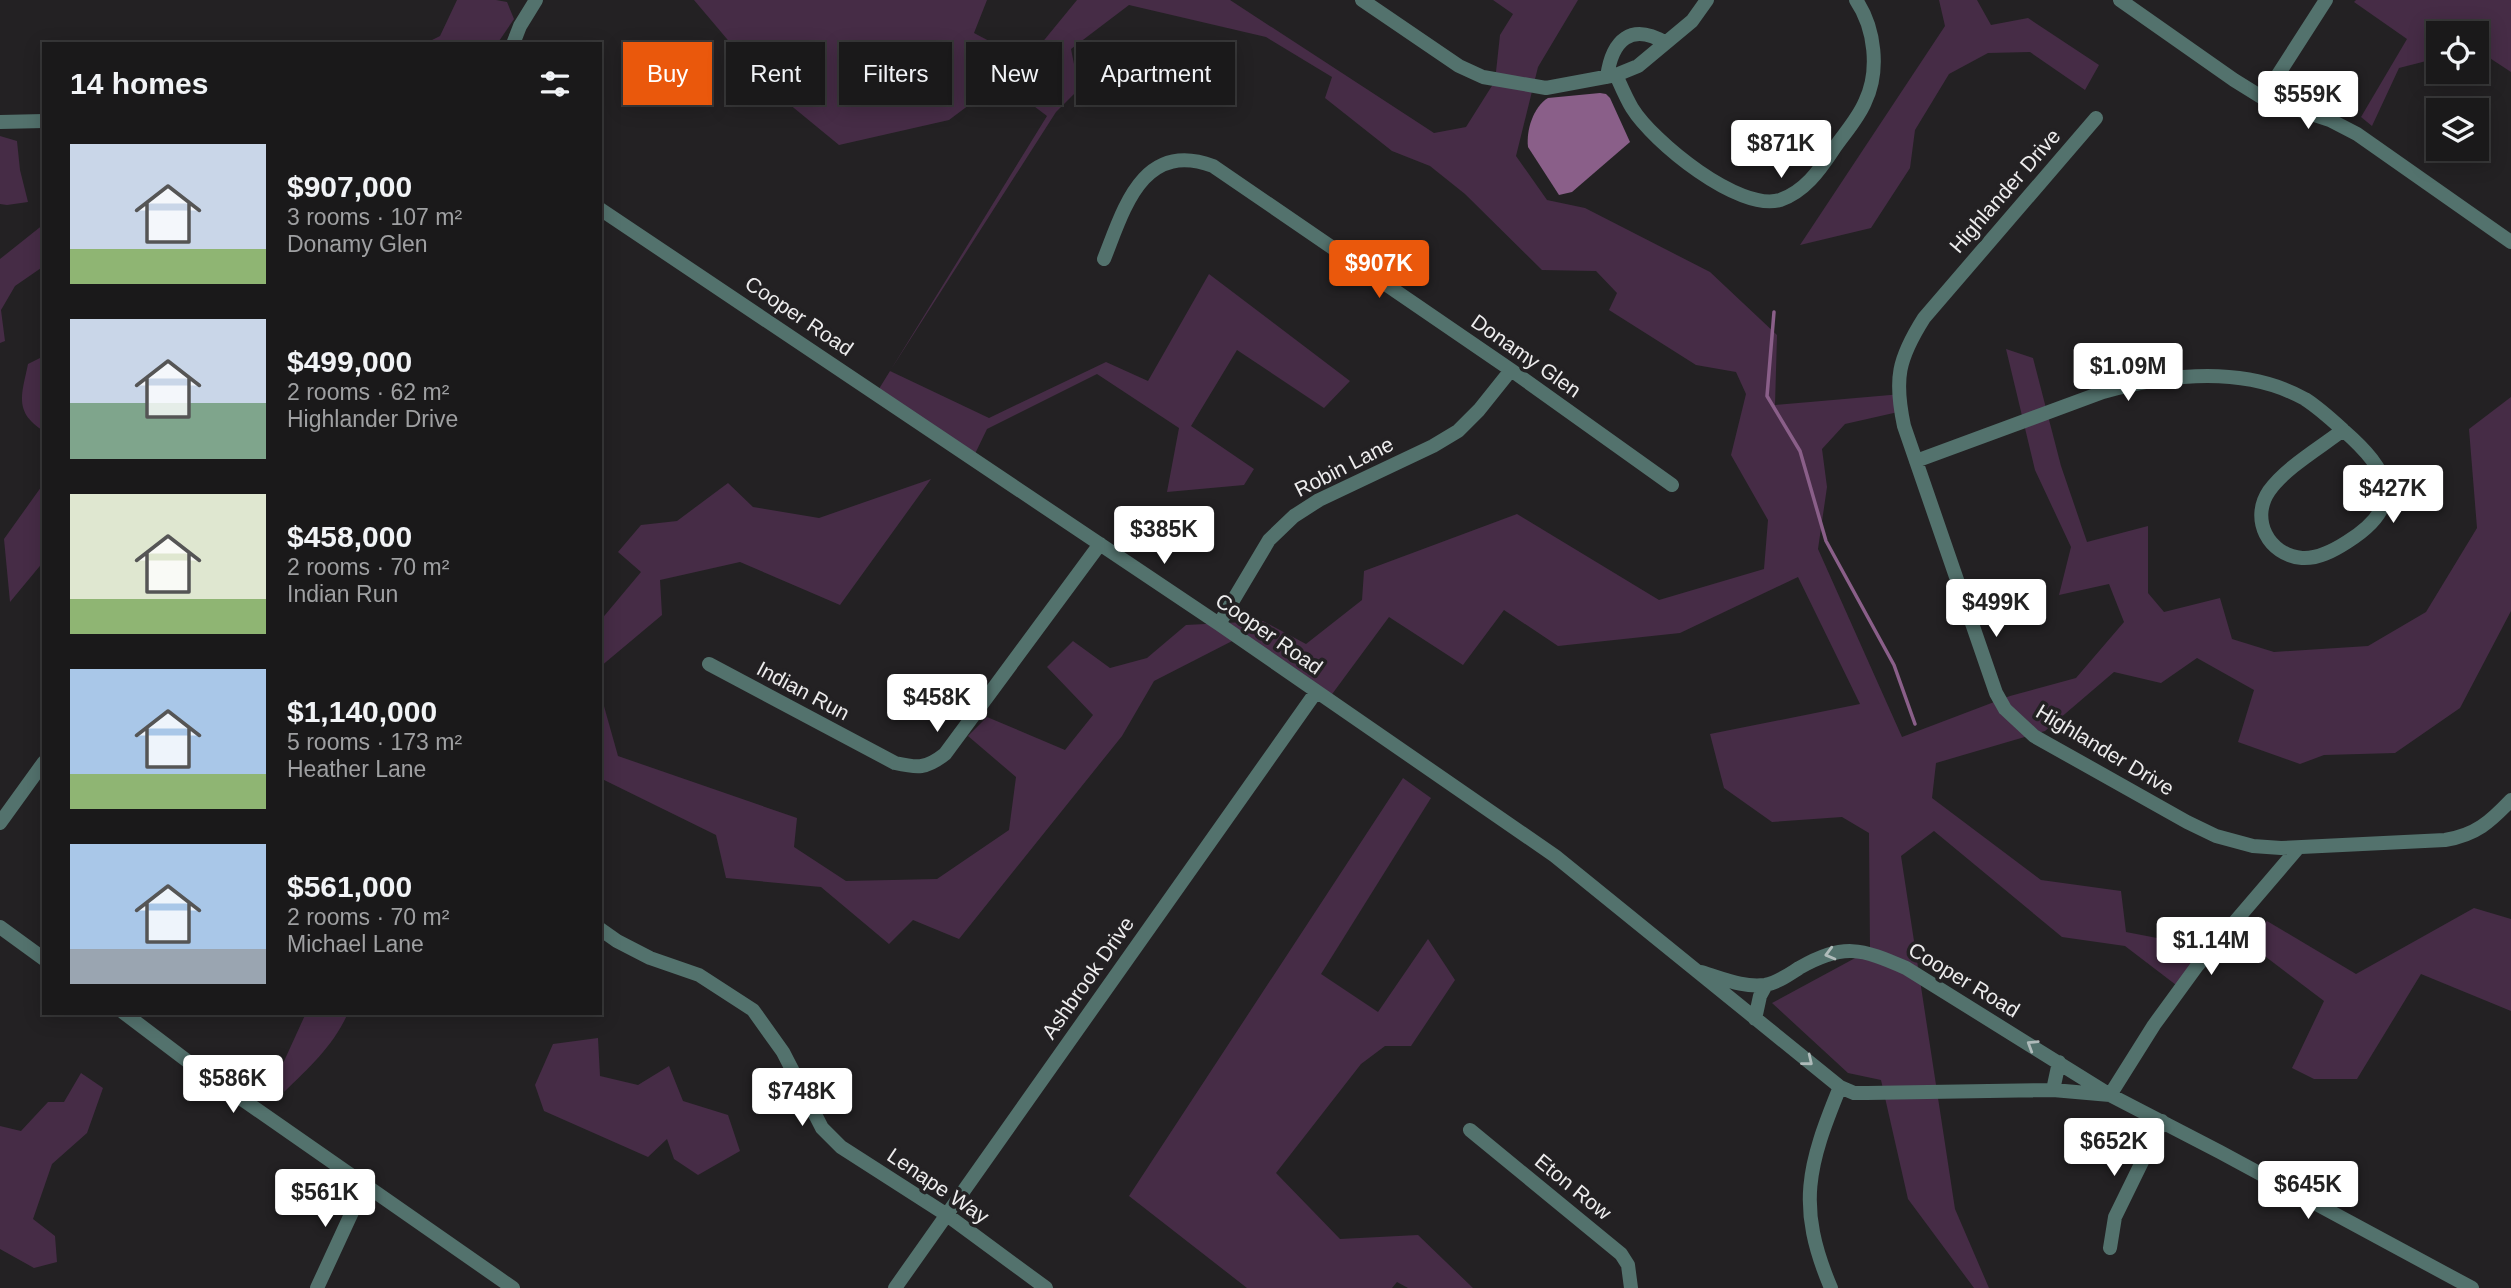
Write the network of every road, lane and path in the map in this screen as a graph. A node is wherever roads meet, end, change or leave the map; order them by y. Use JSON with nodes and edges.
{"nodes":[{"id":1,"x":536,"y":0,"type":"edge"},
{"id":2,"x":1362,"y":0,"type":"edge"},
{"id":3,"x":1707,"y":0,"type":"edge"},
{"id":4,"x":1856,"y":0,"type":"edge"},
{"id":5,"x":2120,"y":0,"type":"edge"},
{"id":6,"x":2326,"y":0,"type":"edge"},
{"id":7,"x":514,"y":42,"type":"edge"},
{"id":8,"x":1666,"y":43,"type":"junction"},
{"id":9,"x":1611,"y":76,"type":"junction"},
{"id":10,"x":2263,"y":98,"type":"junction"},
{"id":11,"x":2096,"y":118,"type":"dead end"},
{"id":12,"x":42,"y":121,"type":"edge"},
{"id":13,"x":0,"y":122,"type":"edge"},
{"id":14,"x":602,"y":210,"type":"edge"},
{"id":15,"x":2511,"y":242,"type":"edge"},
{"id":16,"x":1104,"y":259,"type":"dead end"},
{"id":17,"x":1511,"y":370,"type":"junction"},
{"id":18,"x":2343,"y":430,"type":"junction"},
{"id":19,"x":1916,"y":461,"type":"junction"},
{"id":20,"x":1672,"y":485,"type":"dead end"},
{"id":21,"x":1100,"y":544,"type":"junction"},
{"id":22,"x":1219,"y":624,"type":"junction"},
{"id":23,"x":709,"y":664,"type":"dead end"},
{"id":24,"x":1316,"y":692,"type":"junction"},
{"id":25,"x":42,"y":765,"type":"edge"},
{"id":26,"x":2511,"y":800,"type":"edge"},
{"id":27,"x":0,"y":822,"type":"edge"},
{"id":28,"x":2298,"y":848,"type":"junction"},
{"id":29,"x":0,"y":927,"type":"edge"},
{"id":30,"x":602,"y":930,"type":"edge"},
{"id":31,"x":42,"y":958,"type":"edge"},
{"id":32,"x":1693,"y":969,"type":"junction"},
{"id":33,"x":1766,"y":985,"type":"junction"},
{"id":34,"x":127,"y":1015,"type":"edge"},
{"id":35,"x":1755,"y":1018,"type":"junction"},
{"id":36,"x":2059,"y":1062,"type":"junction"},
{"id":37,"x":1840,"y":1087,"type":"junction"},
{"id":38,"x":2053,"y":1090,"type":"junction"},
{"id":39,"x":2110,"y":1095,"type":"junction"},
{"id":40,"x":2162,"y":1121,"type":"junction"},
{"id":41,"x":1470,"y":1130,"type":"dead end"},
{"id":42,"x":365,"y":1184,"type":"junction"},
{"id":43,"x":947,"y":1215,"type":"junction"},
{"id":44,"x":2110,"y":1248,"type":"dead end"},
{"id":45,"x":317,"y":1288,"type":"edge"},
{"id":46,"x":513,"y":1288,"type":"edge"},
{"id":47,"x":895,"y":1288,"type":"edge"},
{"id":48,"x":1046,"y":1288,"type":"edge"},
{"id":49,"x":1631,"y":1288,"type":"edge"},
{"id":50,"x":1831,"y":1288,"type":"edge"},
{"id":51,"x":2472,"y":1288,"type":"edge"}],
"edges":[{"from":1,"to":7,"type":"street"},
{"from":2,"to":9,"type":"street"},
{"from":3,"to":8,"type":"street"},
{"from":4,"to":9,"type":"street"},
{"from":5,"to":10,"type":"street"},
{"from":6,"to":10,"type":"street"},
{"from":8,"to":9,"type":"street"},
{"from":8,"to":9,"type":"street"},
{"from":10,"to":15,"type":"street"},
{"from":11,"to":19,"type":"street","name":"Highlander Drive"},
{"from":12,"to":13,"type":"street"},
{"from":14,"to":21,"type":"street","name":"Cooper Road"},
{"from":16,"to":17,"type":"street","name":"Donamy Glen"},
{"from":17,"to":20,"type":"street","name":"Donamy Glen"},
{"from":17,"to":22,"type":"street","name":"Robin Lane"},
{"from":18,"to":18,"type":"street"},
{"from":18,"to":19,"type":"street"},
{"from":19,"to":28,"type":"street","name":"Highlander Drive"},
{"from":21,"to":22,"type":"street","name":"Cooper Road"},
{"from":21,"to":23,"type":"street","name":"Indian Run"},
{"from":22,"to":24,"type":"street","name":"Cooper Road"},
{"from":24,"to":32,"type":"street","name":"Cooper Road"},
{"from":24,"to":43,"type":"street","name":"Ashbrook Drive"},
{"from":25,"to":27,"type":"street"},
{"from":26,"to":28,"type":"street","name":"Highlander Drive"},
{"from":28,"to":39,"type":"street"},
{"from":29,"to":31,"type":"street"},
{"from":30,"to":43,"type":"street","name":"Lenape Way"},
{"from":32,"to":33,"type":"street","name":"Cooper Road"},
{"from":32,"to":35,"type":"street","name":"Cooper Road"},
{"from":33,"to":35,"type":"street"},
{"from":36,"to":33,"type":"street","name":"Cooper Road","one_way":true},
{"from":34,"to":42,"type":"street"},
{"from":35,"to":37,"type":"street","name":"Cooper Road","one_way":true},
{"from":36,"to":38,"type":"street"},
{"from":36,"to":39,"type":"street","name":"Cooper Road"},
{"from":37,"to":38,"type":"street","name":"Cooper Road"},
{"from":37,"to":50,"type":"street"},
{"from":38,"to":39,"type":"street","name":"Cooper Road"},
{"from":39,"to":40,"type":"street","name":"Cooper Road"},
{"from":40,"to":44,"type":"street"},
{"from":40,"to":51,"type":"street","name":"Cooper Road"},
{"from":41,"to":49,"type":"street","name":"Eton Row"},
{"from":42,"to":45,"type":"street"},
{"from":42,"to":46,"type":"street"},
{"from":43,"to":47,"type":"street","name":"Ashbrook Drive"},
{"from":43,"to":48,"type":"street","name":"Lenape Way"}]}
